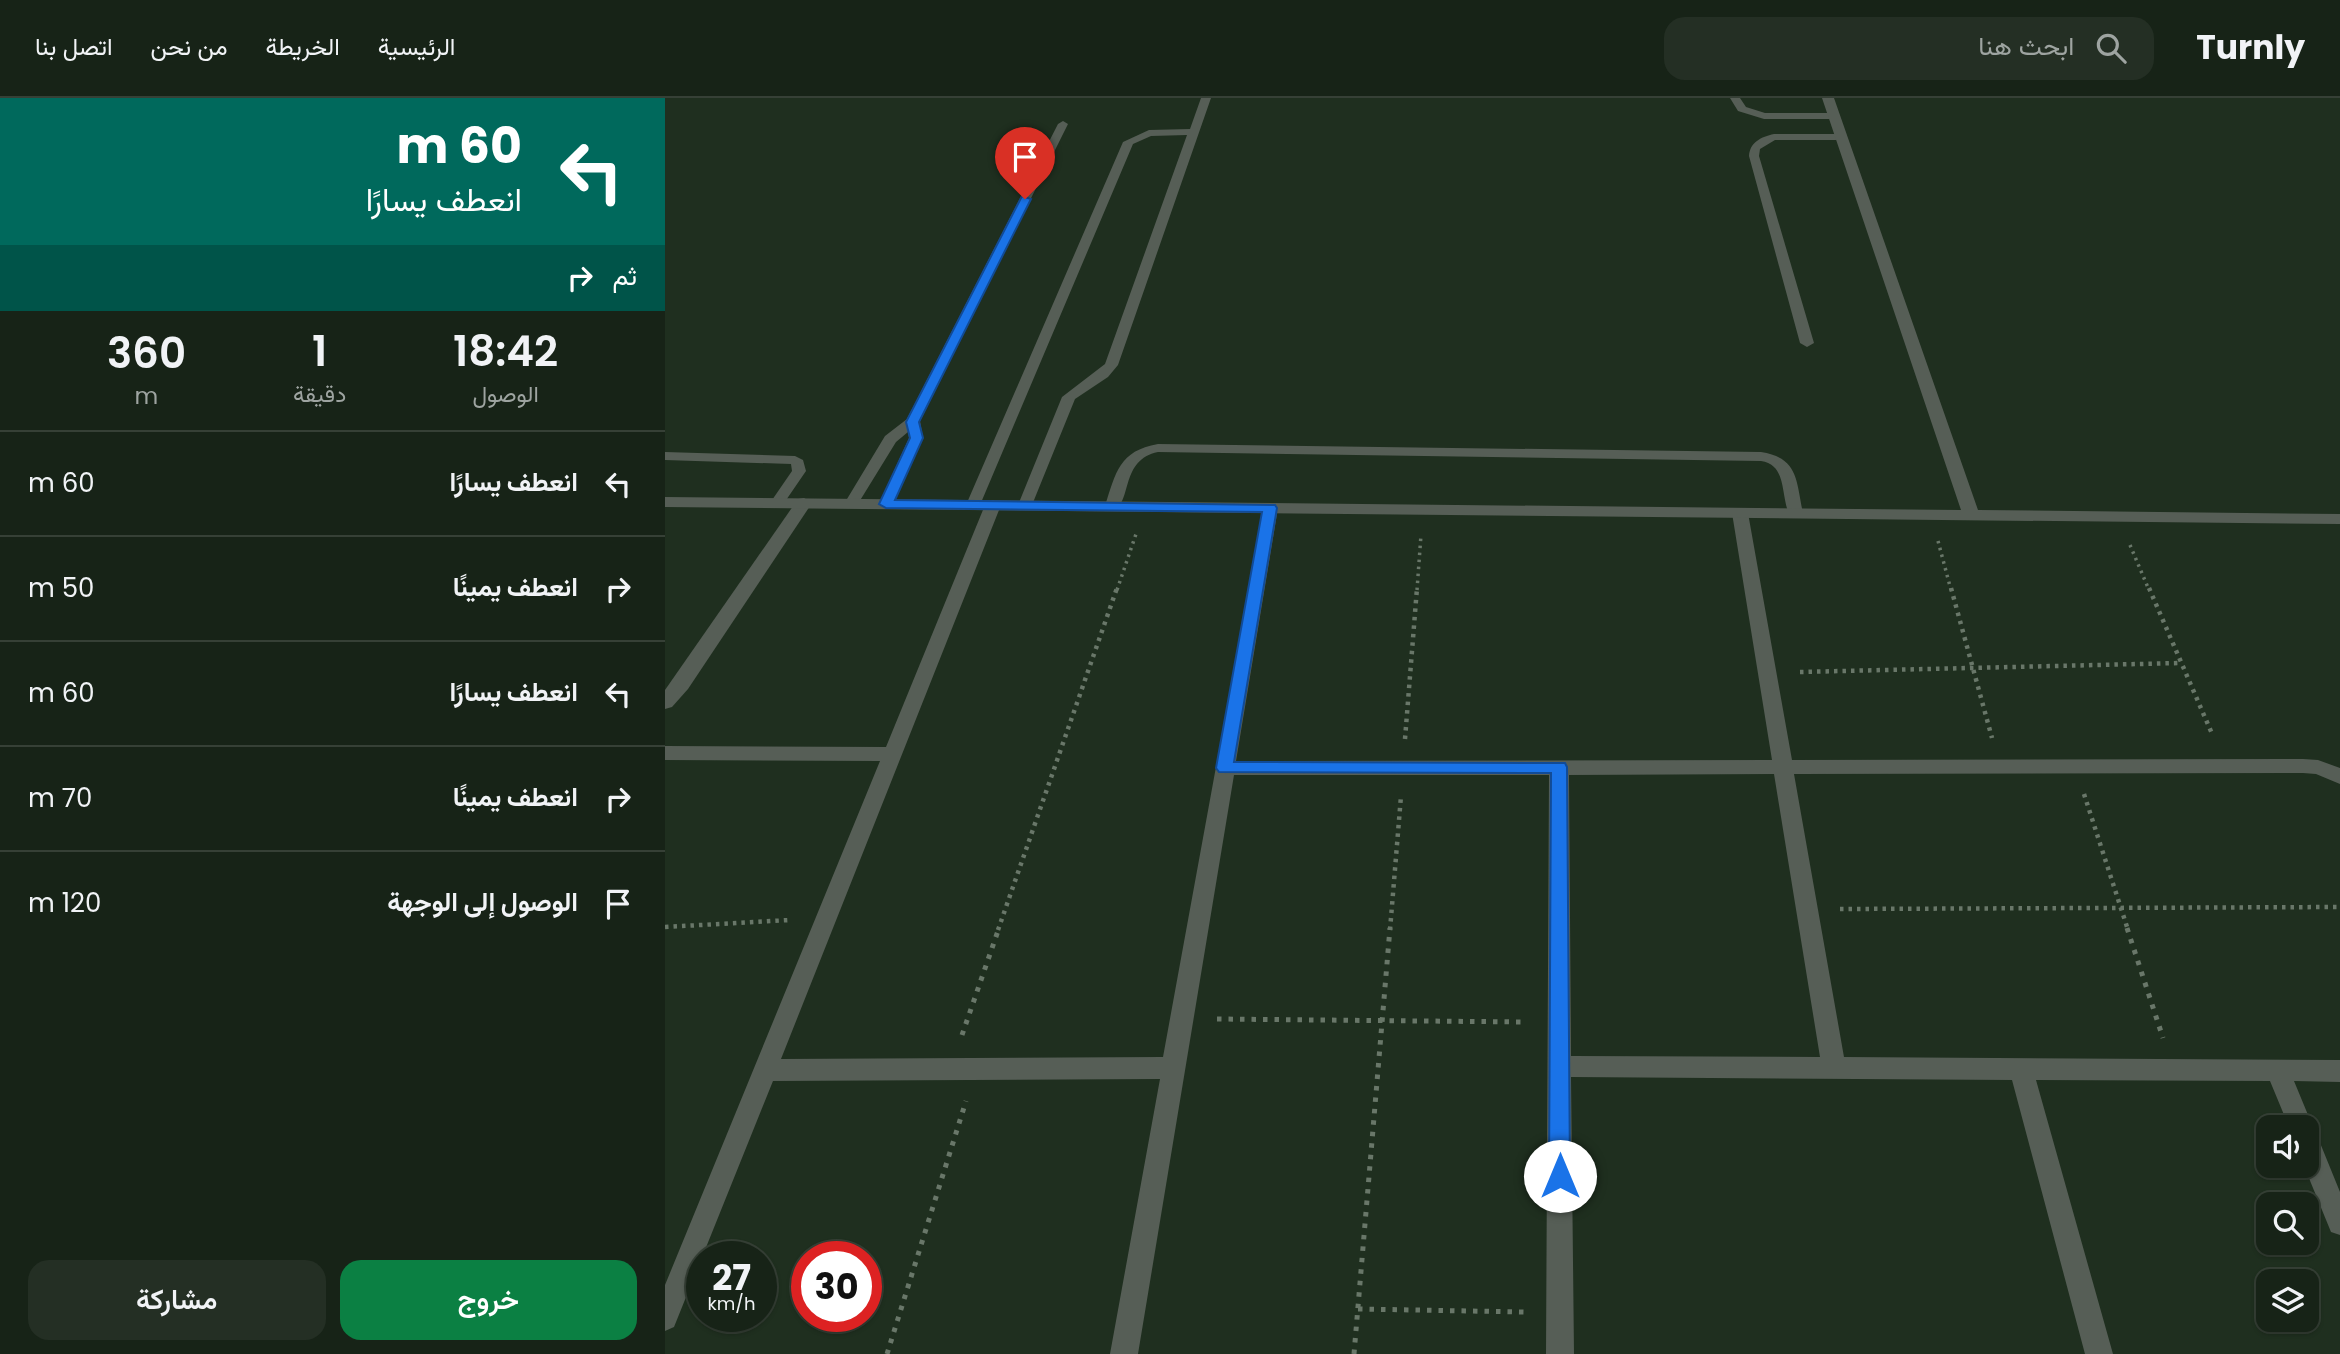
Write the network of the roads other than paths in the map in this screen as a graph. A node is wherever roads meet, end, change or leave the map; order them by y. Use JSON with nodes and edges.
{"nodes":[{"id":1,"x":1206,"y":98,"type":"edge"},
{"id":2,"x":1735,"y":98,"type":"edge"},
{"id":3,"x":1828,"y":98,"type":"edge"},
{"id":4,"x":1835,"y":116,"type":"junction"},
{"id":5,"x":1063,"y":124,"type":"dead end"},
{"id":6,"x":1193,"y":132,"type":"junction"},
{"id":7,"x":1843,"y":141,"type":"junction"},
{"id":8,"x":1807,"y":343,"type":"dead end"},
{"id":9,"x":913,"y":422,"type":"junction"},
{"id":10,"x":665,"y":456,"type":"edge"},
{"id":11,"x":665,"y":502,"type":"edge"},
{"id":12,"x":777,"y":503,"type":"junction"},
{"id":13,"x":804,"y":503,"type":"junction"},
{"id":14,"x":851,"y":503,"type":"junction"},
{"id":15,"x":886,"y":504,"type":"junction"},
{"id":16,"x":983,"y":505,"type":"junction"},
{"id":17,"x":1025,"y":505,"type":"junction"},
{"id":18,"x":1112,"y":506,"type":"junction"},
{"id":19,"x":1270,"y":508,"type":"junction"},
{"id":20,"x":1740,"y":513,"type":"junction"},
{"id":21,"x":1795,"y":513,"type":"junction"},
{"id":22,"x":1971,"y":515,"type":"junction"},
{"id":23,"x":2340,"y":519,"type":"edge"},
{"id":24,"x":665,"y":702,"type":"edge"},
{"id":25,"x":665,"y":753,"type":"edge"},
{"id":26,"x":893,"y":754,"type":"junction"},
{"id":27,"x":1783,"y":766,"type":"junction"},
{"id":28,"x":1559,"y":767,"type":"junction"},
{"id":29,"x":1224,"y":768,"type":"junction"},
{"id":30,"x":2340,"y":776,"type":"edge"},
{"id":31,"x":1559,"y":1066,"type":"junction"},
{"id":32,"x":1173,"y":1068,"type":"junction"},
{"id":33,"x":1834,"y":1068,"type":"junction"},
{"id":34,"x":2021,"y":1069,"type":"junction"},
{"id":35,"x":765,"y":1070,"type":"junction"},
{"id":36,"x":2277,"y":1070,"type":"junction"},
{"id":37,"x":2340,"y":1071,"type":"edge"},
{"id":38,"x":2296,"y":1115,"type":"edge"},
{"id":39,"x":2319,"y":1171,"type":"edge"},
{"id":40,"x":2340,"y":1223,"type":"edge"},
{"id":41,"x":665,"y":1318,"type":"edge"},
{"id":42,"x":1124,"y":1354,"type":"edge"},
{"id":43,"x":1560,"y":1354,"type":"edge"},
{"id":44,"x":2099,"y":1354,"type":"edge"}],
"edges":[{"from":1,"to":6,"type":"lane"},
{"from":2,"to":4,"type":"lane"},
{"from":3,"to":4,"type":"street"},
{"from":4,"to":7,"type":"street"},
{"from":5,"to":9,"type":"lane"},
{"from":6,"to":16,"type":"lane"},
{"from":6,"to":17,"type":"lane"},
{"from":7,"to":8,"type":"lane"},
{"from":7,"to":22,"type":"street"},
{"from":9,"to":14,"type":"lane"},
{"from":9,"to":15,"type":"lane"},
{"from":10,"to":12,"type":"lane"},
{"from":11,"to":12,"type":"street"},
{"from":12,"to":13,"type":"street"},
{"from":13,"to":14,"type":"street"},
{"from":13,"to":24,"type":"street"},
{"from":14,"to":15,"type":"street"},
{"from":15,"to":16,"type":"street"},
{"from":16,"to":17,"type":"street"},
{"from":16,"to":26,"type":"street"},
{"from":17,"to":18,"type":"street"},
{"from":18,"to":19,"type":"street"},
{"from":18,"to":21,"type":"lane"},
{"from":19,"to":20,"type":"street"},
{"from":19,"to":29,"type":"street"},
{"from":20,"to":21,"type":"street"},
{"from":20,"to":27,"type":"street"},
{"from":21,"to":22,"type":"street"},
{"from":22,"to":23,"type":"street"},
{"from":25,"to":26,"type":"street"},
{"from":26,"to":35,"type":"street"},
{"from":27,"to":28,"type":"street"},
{"from":27,"to":30,"type":"street"},
{"from":27,"to":33,"type":"street"},
{"from":28,"to":29,"type":"street"},
{"from":28,"to":31,"type":"street"},
{"from":29,"to":32,"type":"street"},
{"from":31,"to":33,"type":"street"},
{"from":31,"to":43,"type":"street"},
{"from":32,"to":35,"type":"street"},
{"from":32,"to":42,"type":"street"},
{"from":33,"to":34,"type":"street"},
{"from":34,"to":36,"type":"street"},
{"from":34,"to":44,"type":"street"},
{"from":35,"to":41,"type":"street"},
{"from":36,"to":37,"type":"street"},
{"from":36,"to":38,"type":"street"},
{"from":39,"to":40,"type":"street"}]}
